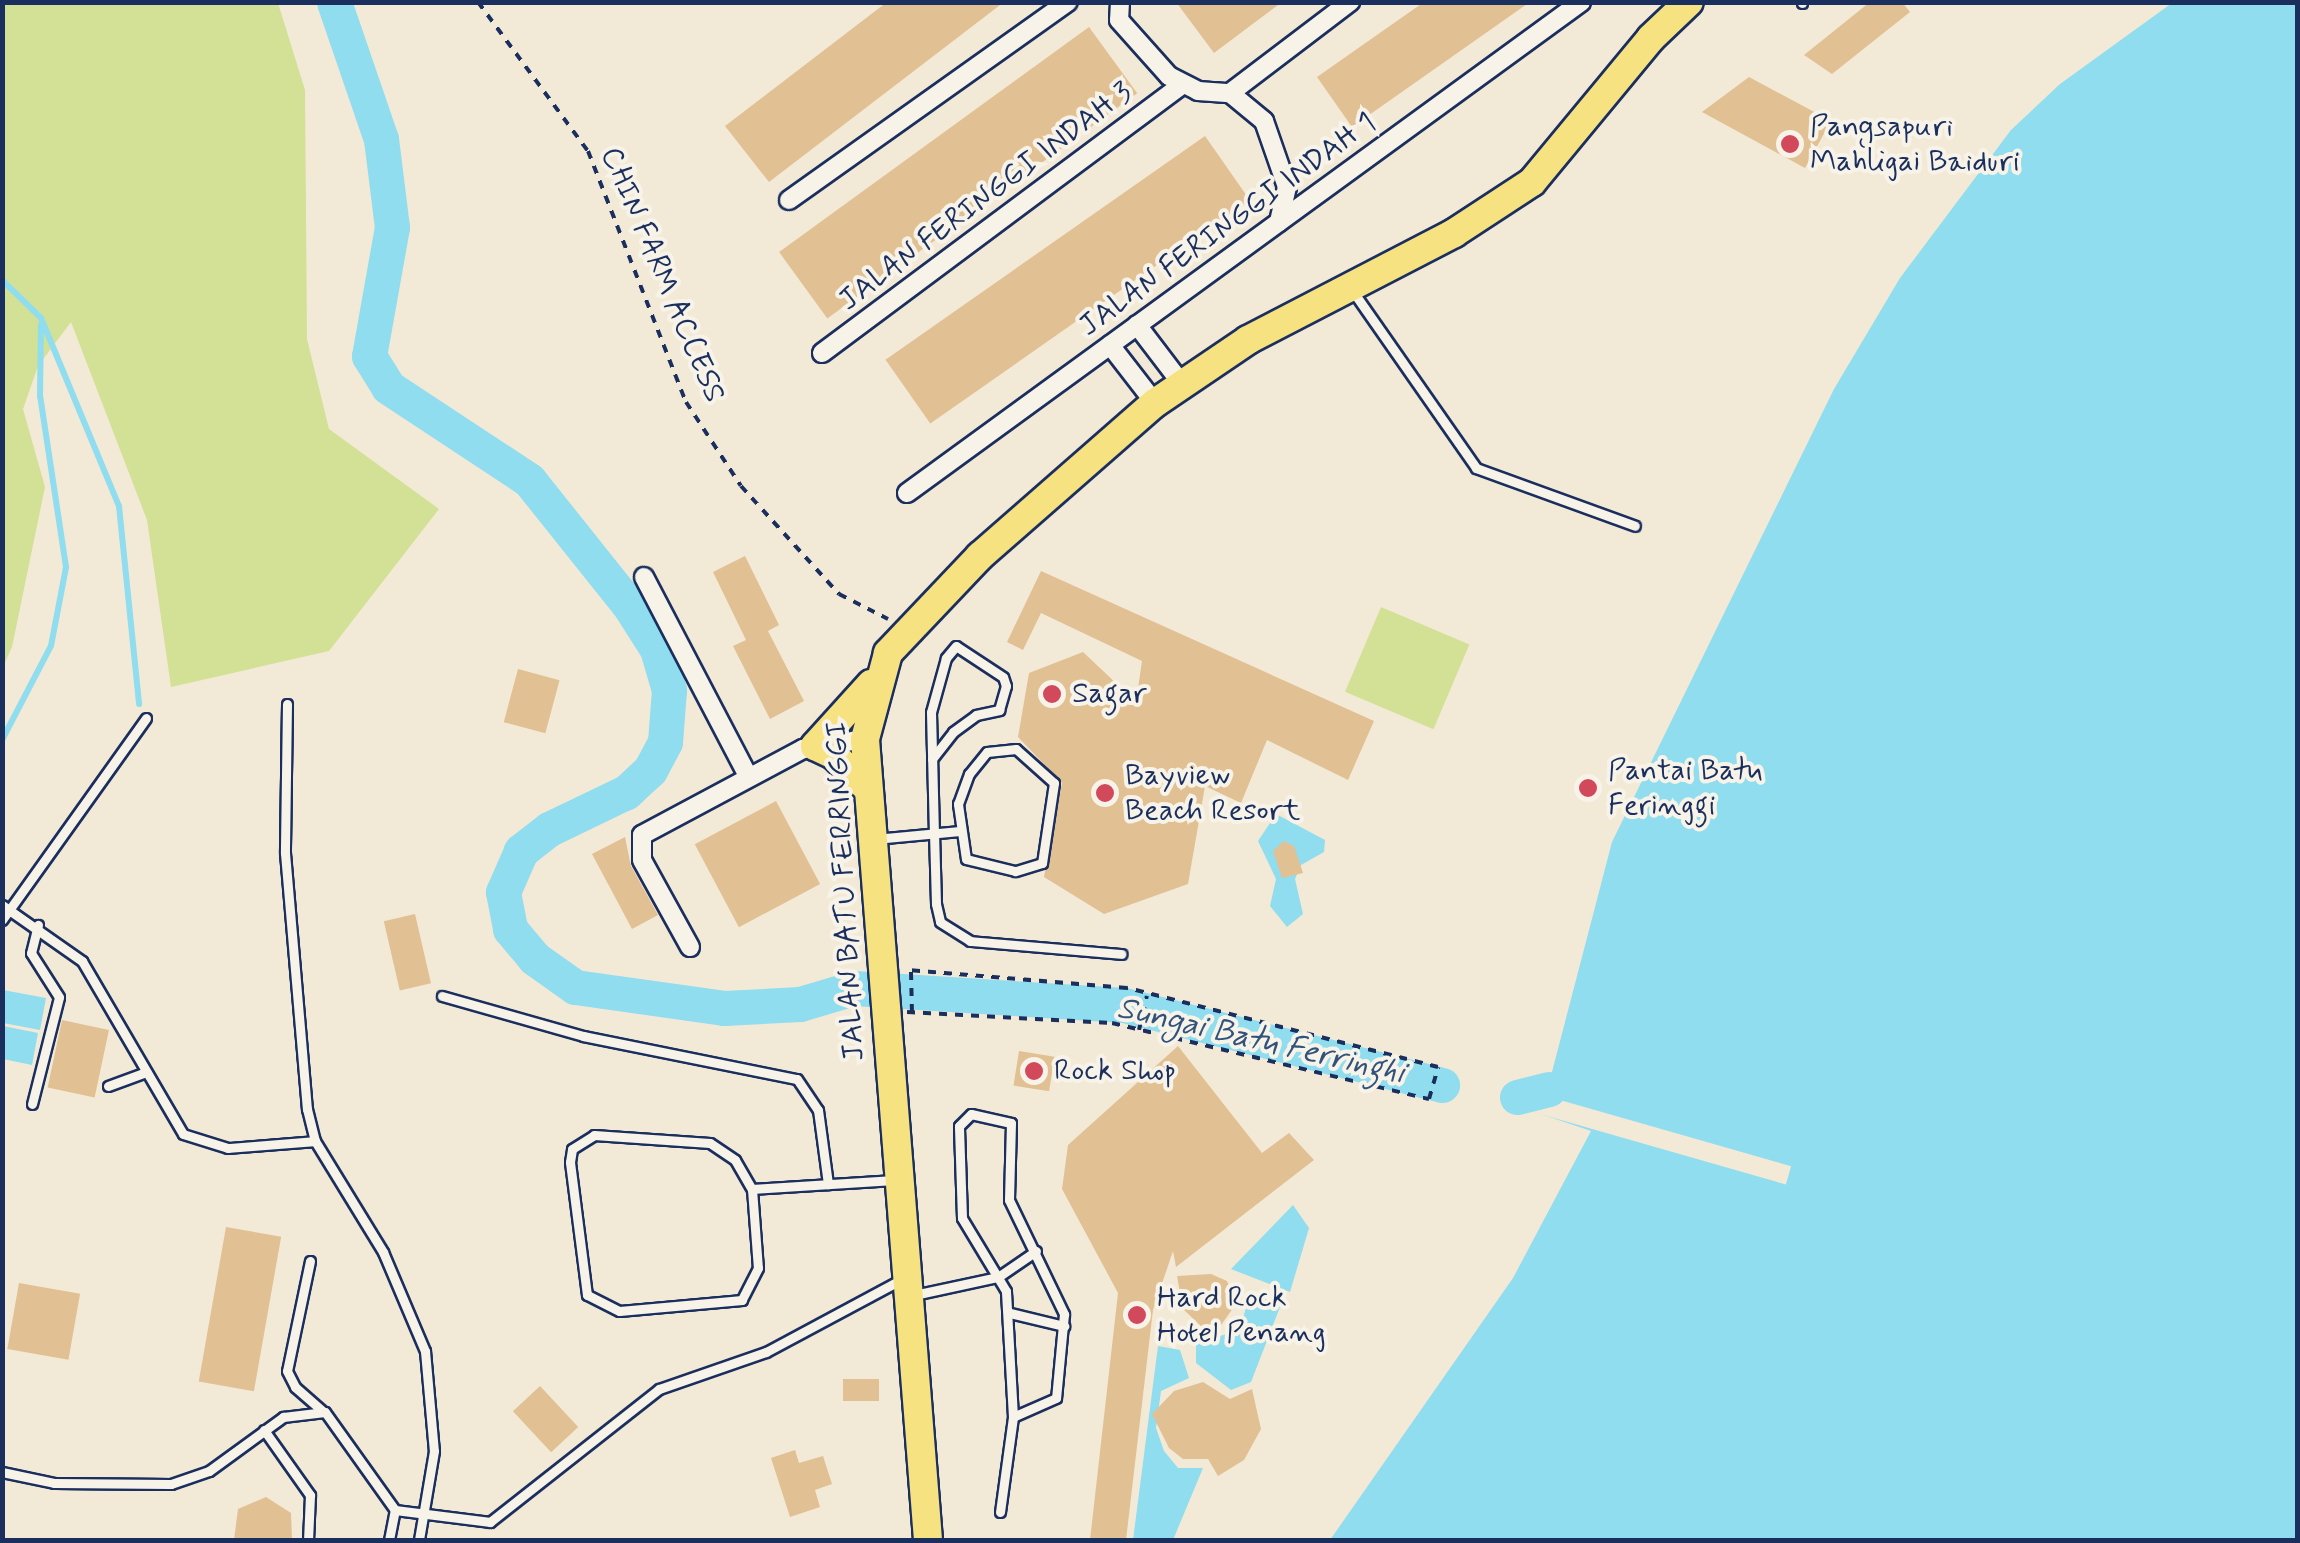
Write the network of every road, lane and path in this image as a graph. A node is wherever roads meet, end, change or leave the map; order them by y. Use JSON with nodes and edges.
{"nodes":[{"id":1,"x":478,"y":2,"type":"edge"},
{"id":2,"x":1068,"y":2,"type":"edge"},
{"id":3,"x":1120,"y":2,"type":"edge"},
{"id":4,"x":1350,"y":2,"type":"edge"},
{"id":5,"x":1581,"y":2,"type":"edge"},
{"id":6,"x":1689,"y":2,"type":"edge"},
{"id":7,"x":1182,"y":85,"type":"junction"},
{"id":8,"x":1230,"y":93,"type":"junction"},
{"id":9,"x":790,"y":200,"type":"dead end"},
{"id":10,"x":1279,"y":222,"type":"junction"},
{"id":11,"x":1348,"y":284,"type":"junction"},
{"id":12,"x":1137,"y":325,"type":"junction"},
{"id":13,"x":1110,"y":345,"type":"junction"},
{"id":14,"x":822,"y":353,"type":"dead end"},
{"id":15,"x":1182,"y":384,"type":"junction"},
{"id":16,"x":1155,"y":404,"type":"junction"},
{"id":17,"x":907,"y":493,"type":"dead end"},
{"id":18,"x":1635,"y":526,"type":"dead end"},
{"id":19,"x":644,"y":577,"type":"dead end"},
{"id":20,"x":906,"y":628,"type":"junction"},
{"id":21,"x":880,"y":672,"type":"junction"},
{"id":22,"x":287,"y":704,"type":"dead end"},
{"id":23,"x":146,"y":718,"type":"dead end"},
{"id":24,"x":865,"y":739,"type":"junction"},
{"id":25,"x":815,"y":746,"type":"junction"},
{"id":26,"x":932,"y":760,"type":"junction"},
{"id":27,"x":748,"y":776,"type":"junction"},
{"id":28,"x":868,"y":789,"type":"junction"},
{"id":29,"x":961,"y":830,"type":"junction"},
{"id":30,"x":934,"y":832,"type":"junction"},
{"id":31,"x":872,"y":840,"type":"junction"},
{"id":32,"x":2,"y":905,"type":"edge"},
{"id":33,"x":14,"y":909,"type":"junction"},
{"id":34,"x":2,"y":920,"type":"edge"},
{"id":35,"x":38,"y":925,"type":"junction"},
{"id":36,"x":690,"y":947,"type":"dead end"},
{"id":37,"x":1122,"y":954,"type":"dead end"},
{"id":38,"x":879,"y":966,"type":"junction"},
{"id":39,"x":911,"y":971,"type":"junction"},
{"id":40,"x":1148,"y":994,"type":"junction"},
{"id":41,"x":442,"y":996,"type":"dead end"},
{"id":42,"x":882,"y":1011,"type":"junction"},
{"id":43,"x":912,"y":1012,"type":"junction"},
{"id":44,"x":1138,"y":1030,"type":"junction"},
{"id":45,"x":144,"y":1073,"type":"junction"},
{"id":46,"x":108,"y":1086,"type":"dead end"},
{"id":47,"x":32,"y":1104,"type":"dead end"},
{"id":48,"x":315,"y":1141,"type":"junction"},
{"id":49,"x":897,"y":1180,"type":"junction"},
{"id":50,"x":828,"y":1184,"type":"junction"},
{"id":51,"x":752,"y":1188,"type":"junction"},
{"id":52,"x":1036,"y":1251,"type":"junction"},
{"id":53,"x":310,"y":1261,"type":"dead end"},
{"id":54,"x":998,"y":1278,"type":"junction"},
{"id":55,"x":906,"y":1287,"type":"junction"},
{"id":56,"x":1010,"y":1313,"type":"junction"},
{"id":57,"x":1064,"y":1326,"type":"junction"},
{"id":58,"x":325,"y":1412,"type":"junction"},
{"id":59,"x":1014,"y":1417,"type":"junction"},
{"id":60,"x":264,"y":1430,"type":"junction"},
{"id":61,"x":2,"y":1472,"type":"edge"},
{"id":62,"x":395,"y":1510,"type":"junction"},
{"id":63,"x":1000,"y":1512,"type":"dead end"},
{"id":64,"x":426,"y":1517,"type":"junction"},
{"id":65,"x":308,"y":1540,"type":"edge"},
{"id":66,"x":389,"y":1540,"type":"edge"},
{"id":67,"x":419,"y":1540,"type":"edge"},
{"id":68,"x":928,"y":1540,"type":"edge"}],
"edges":[{"from":1,"to":20,"type":"path","name":"CHIN FARM ACCESS"},
{"from":2,"to":9,"type":"street"},
{"from":3,"to":7,"type":"street"},
{"from":4,"to":8,"type":"street"},
{"from":5,"to":10,"type":"street","name":"JALAN FERINGGI INDAH 1"},
{"from":6,"to":11,"type":"main road","name":"JALAN BATU FERRINGGI"},
{"from":7,"to":8,"type":"street"},
{"from":7,"to":14,"type":"street","name":"JALAN FERINGGI INDAH 3"},
{"from":8,"to":10,"type":"street"},
{"from":10,"to":12,"type":"street","name":"JALAN FERINGGI INDAH 1"},
{"from":11,"to":15,"type":"main road","name":"JALAN BATU FERRINGGI"},
{"from":11,"to":18,"type":"lane"},
{"from":12,"to":13,"type":"street","name":"JALAN FERINGGI INDAH 1"},
{"from":12,"to":15,"type":"street"},
{"from":13,"to":16,"type":"street"},
{"from":13,"to":17,"type":"street","name":"JALAN FERINGGI INDAH 1"},
{"from":15,"to":16,"type":"main road","name":"JALAN BATU FERRINGGI"},
{"from":16,"to":20,"type":"main road","name":"JALAN BATU FERRINGGI"},
{"from":19,"to":27,"type":"street"},
{"from":20,"to":21,"type":"main road","name":"JALAN BATU FERRINGGI"},
{"from":21,"to":24,"type":"main road","name":"JALAN BATU FERRINGGI"},
{"from":21,"to":25,"type":"main road"},
{"from":22,"to":48,"type":"lane"},
{"from":23,"to":33,"type":"lane"},
{"from":24,"to":25,"type":"street"},
{"from":24,"to":28,"type":"main road","name":"JALAN BATU FERRINGGI"},
{"from":25,"to":27,"type":"street"},
{"from":25,"to":28,"type":"main road"},
{"from":26,"to":26,"type":"lane"},
{"from":26,"to":30,"type":"lane"},
{"from":27,"to":36,"type":"street"},
{"from":28,"to":31,"type":"main road","name":"JALAN BATU FERRINGGI"},
{"from":29,"to":29,"type":"lane"},
{"from":29,"to":30,"type":"lane"},
{"from":30,"to":31,"type":"lane"},
{"from":30,"to":37,"type":"lane"},
{"from":31,"to":38,"type":"main road","name":"JALAN BATU FERRINGGI"},
{"from":32,"to":33,"type":"lane"},
{"from":33,"to":34,"type":"lane"},
{"from":33,"to":35,"type":"lane"},
{"from":35,"to":45,"type":"lane"},
{"from":35,"to":47,"type":"lane"},
{"from":38,"to":39,"type":"path"},
{"from":38,"to":42,"type":"main road","name":"JALAN BATU FERRINGGI"},
{"from":39,"to":40,"type":"path"},
{"from":39,"to":43,"type":"path"},
{"from":40,"to":44,"type":"path"},
{"from":40,"to":44,"type":"path"},
{"from":41,"to":50,"type":"lane"},
{"from":42,"to":43,"type":"path"},
{"from":42,"to":49,"type":"main road","name":"JALAN BATU FERRINGGI"},
{"from":43,"to":44,"type":"path"},
{"from":45,"to":46,"type":"lane"},
{"from":45,"to":48,"type":"lane"},
{"from":48,"to":64,"type":"lane"},
{"from":49,"to":50,"type":"lane"},
{"from":49,"to":55,"type":"main road","name":"JALAN BATU FERRINGGI"},
{"from":50,"to":51,"type":"lane"},
{"from":51,"to":51,"type":"lane"},
{"from":52,"to":54,"type":"lane"},
{"from":52,"to":54,"type":"lane"},
{"from":52,"to":57,"type":"lane"},
{"from":53,"to":58,"type":"lane"},
{"from":54,"to":55,"type":"lane"},
{"from":54,"to":56,"type":"lane"},
{"from":55,"to":64,"type":"lane"},
{"from":55,"to":68,"type":"main road","name":"JALAN BATU FERRINGGI"},
{"from":56,"to":57,"type":"lane"},
{"from":56,"to":59,"type":"lane"},
{"from":57,"to":59,"type":"lane"},
{"from":58,"to":60,"type":"lane"},
{"from":58,"to":62,"type":"lane"},
{"from":59,"to":63,"type":"lane"},
{"from":60,"to":61,"type":"lane"},
{"from":60,"to":65,"type":"lane"},
{"from":62,"to":64,"type":"lane"},
{"from":62,"to":66,"type":"lane"},
{"from":64,"to":67,"type":"lane"}]}
